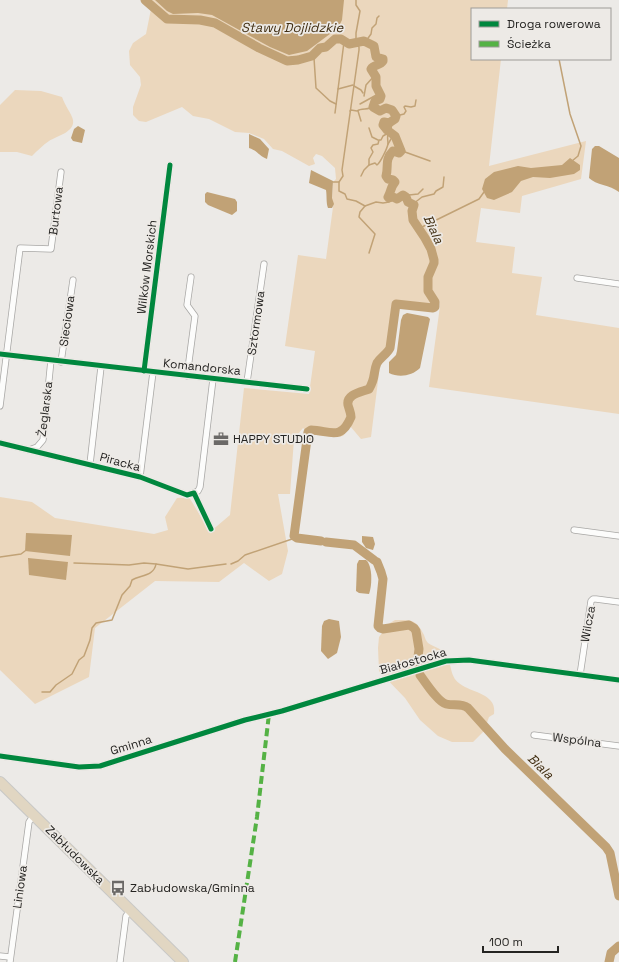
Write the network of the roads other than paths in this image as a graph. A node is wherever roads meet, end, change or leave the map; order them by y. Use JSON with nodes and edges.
{"nodes":[{"id":1,"x":170,"y":165,"type":"dead end"},
{"id":2,"x":61,"y":172,"type":"dead end"},
{"id":3,"x":264,"y":264,"type":"dead end"},
{"id":4,"x":191,"y":277,"type":"dead end"},
{"id":5,"x":577,"y":278,"type":"dead end"},
{"id":6,"x":73,"y":280,"type":"dead end"},
{"id":7,"x":619,"y":284,"type":"edge"},
{"id":8,"x":3,"y":354,"type":"edge"},
{"id":9,"x":51,"y":360,"type":"junction"},
{"id":10,"x":61,"y":362,"type":"junction"},
{"id":11,"x":101,"y":367,"type":"junction"},
{"id":12,"x":144,"y":371,"type":"junction"},
{"id":13,"x":153,"y":372,"type":"junction"},
{"id":14,"x":187,"y":376,"type":"junction"},
{"id":15,"x":213,"y":379,"type":"junction"},
{"id":16,"x":248,"y":382,"type":"junction"},
{"id":17,"x":307,"y":389,"type":"dead end"},
{"id":18,"x":0,"y":406,"type":"edge"},
{"id":19,"x":0,"y":443,"type":"edge"},
{"id":20,"x":29,"y":450,"type":"junction"},
{"id":21,"x":90,"y":464,"type":"junction"},
{"id":22,"x":140,"y":477,"type":"junction"},
{"id":23,"x":194,"y":493,"type":"junction"},
{"id":24,"x":211,"y":529,"type":"dead end"},
{"id":25,"x":574,"y":530,"type":"dead end"},
{"id":26,"x":619,"y":536,"type":"edge"},
{"id":27,"x":619,"y":602,"type":"edge"},
{"id":28,"x":580,"y":675,"type":"junction"},
{"id":29,"x":619,"y":680,"type":"edge"},
{"id":30,"x":264,"y":714,"type":"joint"},
{"id":31,"x":534,"y":735,"type":"dead end"},
{"id":32,"x":619,"y":746,"type":"edge"},
{"id":33,"x":0,"y":756,"type":"edge"},
{"id":34,"x":0,"y":782,"type":"edge"},
{"id":35,"x":34,"y":815,"type":"junction"},
{"id":36,"x":131,"y":910,"type":"junction"},
{"id":37,"x":0,"y":956,"type":"edge"},
{"id":38,"x":10,"y":960,"type":"edge"},
{"id":39,"x":120,"y":962,"type":"edge"},
{"id":40,"x":183,"y":962,"type":"edge"}],
"edges":[{"from":1,"to":12,"type":"street","name":"Wilków Morskich"},
{"from":2,"to":8,"type":"street","name":"Burtowa"},
{"from":3,"to":16,"type":"street","name":"Sztormowa"},
{"from":4,"to":14,"type":"street"},
{"from":5,"to":7,"type":"street"},
{"from":6,"to":10,"type":"street","name":"Sieciowa"},
{"from":8,"to":9,"type":"street","name":"Komandorska"},
{"from":8,"to":18,"type":"street"},
{"from":9,"to":10,"type":"street","name":"Komandorska"},
{"from":9,"to":20,"type":"street","name":"Żeglarska"},
{"from":10,"to":11,"type":"street","name":"Komandorska"},
{"from":11,"to":12,"type":"street","name":"Komandorska"},
{"from":11,"to":21,"type":"street"},
{"from":12,"to":13,"type":"street","name":"Komandorska"},
{"from":13,"to":14,"type":"street","name":"Komandorska"},
{"from":13,"to":22,"type":"street"},
{"from":14,"to":15,"type":"street","name":"Komandorska"},
{"from":15,"to":16,"type":"street","name":"Komandorska"},
{"from":15,"to":23,"type":"street"},
{"from":16,"to":17,"type":"street","name":"Komandorska"},
{"from":19,"to":20,"type":"street","name":"Piracka"},
{"from":20,"to":21,"type":"street","name":"Piracka"},
{"from":21,"to":22,"type":"street","name":"Piracka"},
{"from":22,"to":23,"type":"street","name":"Piracka"},
{"from":23,"to":24,"type":"street"},
{"from":25,"to":26,"type":"street"},
{"from":27,"to":28,"type":"street","name":"Wilcza"},
{"from":28,"to":29,"type":"street","name":"Białostocka"},
{"from":28,"to":30,"type":"street","name":"Białostocka"},
{"from":30,"to":33,"type":"street","name":"Gminna"},
{"from":31,"to":32,"type":"street","name":"Wspólna"},
{"from":34,"to":35,"type":"highway","name":"Zabłudowska"},
{"from":35,"to":36,"type":"highway","name":"Zabłudowska"},
{"from":35,"to":38,"type":"street","name":"Liniowa"},
{"from":36,"to":39,"type":"street"},
{"from":36,"to":40,"type":"highway","name":"Zabłudowska"},
{"from":37,"to":38,"type":"street"}]}
